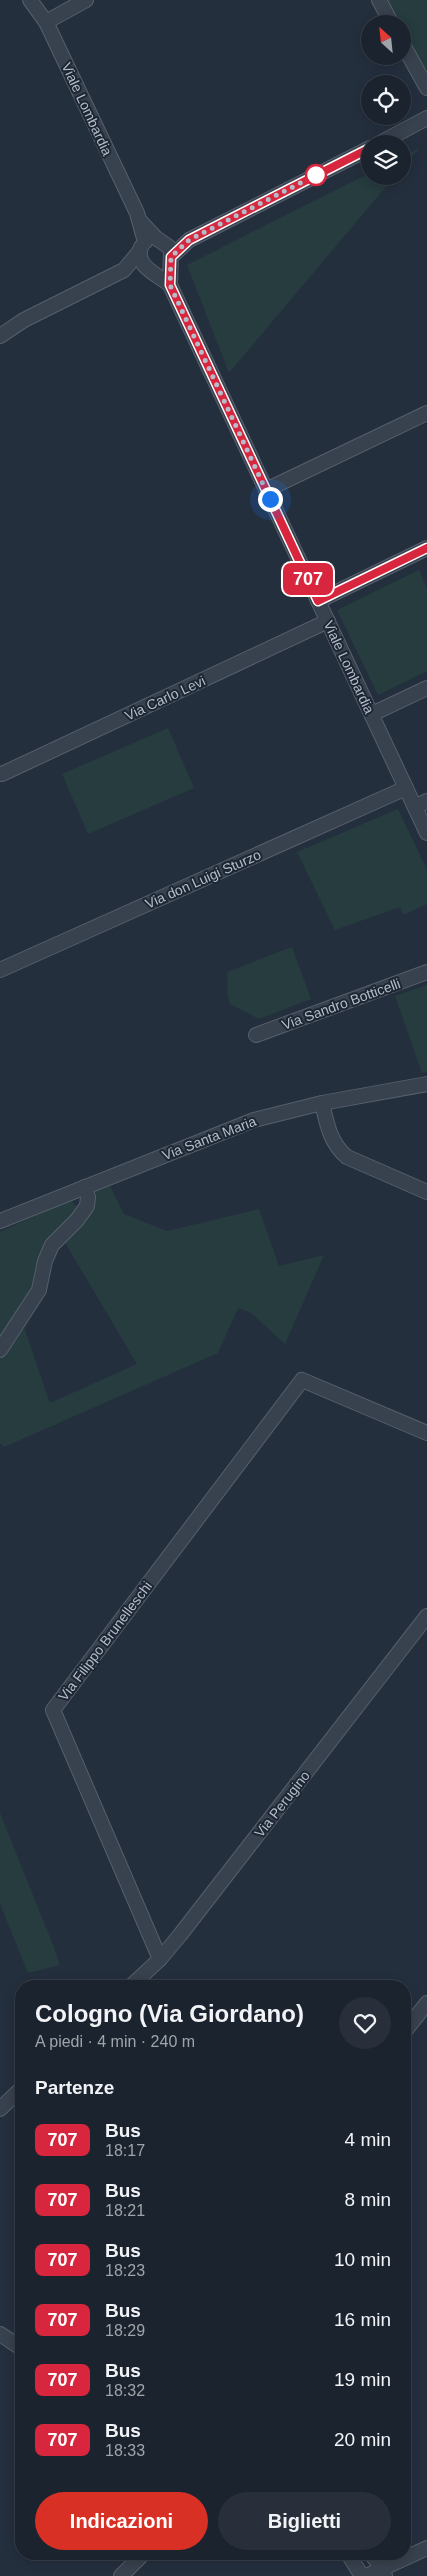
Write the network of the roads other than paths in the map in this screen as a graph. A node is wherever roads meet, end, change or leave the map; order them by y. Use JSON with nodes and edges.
{"nodes":[{"id":1,"x":30,"y":0,"type":"edge"},
{"id":2,"x":86,"y":0,"type":"edge"},
{"id":3,"x":379,"y":0,"type":"edge"},
{"id":4,"x":387,"y":15,"type":"edge"},
{"id":5,"x":46,"y":22,"type":"junction"},
{"id":6,"x":411,"y":59,"type":"edge"},
{"id":7,"x":427,"y":88,"type":"edge"},
{"id":8,"x":427,"y":118,"type":"edge"},
{"id":9,"x":395,"y":135,"type":"edge"},
{"id":10,"x":361,"y":153,"type":"edge"},
{"id":11,"x":189,"y":240,"type":"junction"},
{"id":12,"x":151,"y":244,"type":"junction"},
{"id":13,"x":171,"y":258,"type":"junction"},
{"id":14,"x":124,"y":270,"type":"junction"},
{"id":15,"x":149,"y":270,"type":"junction"},
{"id":16,"x":170,"y":285,"type":"junction"},
{"id":17,"x":1,"y":336,"type":"edge"},
{"id":18,"x":427,"y":413,"type":"edge"},
{"id":19,"x":266,"y":490,"type":"junction"},
{"id":20,"x":427,"y":548,"type":"edge"},
{"id":21,"x":318,"y":601,"type":"junction"},
{"id":22,"x":328,"y":621,"type":"junction"},
{"id":23,"x":427,"y":688,"type":"edge"},
{"id":24,"x":372,"y":714,"type":"junction"},
{"id":25,"x":2,"y":774,"type":"dead end"},
{"id":26,"x":406,"y":788,"type":"junction"},
{"id":27,"x":421,"y":804,"type":"edge"},
{"id":28,"x":427,"y":833,"type":"edge"},
{"id":29,"x":0,"y":970,"type":"edge"},
{"id":30,"x":427,"y":972,"type":"edge"},
{"id":31,"x":256,"y":1035,"type":"dead end"},
{"id":32,"x":427,"y":1084,"type":"edge"},
{"id":33,"x":322,"y":1103,"type":"junction"},
{"id":34,"x":85,"y":1186,"type":"junction"},
{"id":35,"x":427,"y":1192,"type":"edge"},
{"id":36,"x":0,"y":1221,"type":"edge"},
{"id":37,"x":0,"y":1350,"type":"edge"},
{"id":38,"x":427,"y":1433,"type":"edge"},
{"id":39,"x":427,"y":1616,"type":"edge"},
{"id":40,"x":160,"y":1958,"type":"junction"},
{"id":41,"x":137,"y":1980,"type":"edge"},
{"id":42,"x":427,"y":2003,"type":"edge"},
{"id":43,"x":411,"y":2023,"type":"edge"},
{"id":44,"x":15,"y":2095,"type":"edge"},
{"id":45,"x":0,"y":2109,"type":"edge"},
{"id":46,"x":0,"y":2334,"type":"edge"},
{"id":47,"x":15,"y":2344,"type":"edge"},
{"id":48,"x":427,"y":2548,"type":"edge"},
{"id":49,"x":411,"y":2557,"type":"edge"},
{"id":50,"x":137,"y":2560,"type":"edge"},
{"id":51,"x":352,"y":2560,"type":"edge"},
{"id":52,"x":375,"y":2560,"type":"edge"},
{"id":53,"x":406,"y":2560,"type":"edge"},
{"id":54,"x":384,"y":2572,"type":"edge"},
{"id":55,"x":121,"y":2576,"type":"edge"},
{"id":56,"x":362,"y":2576,"type":"edge"},
{"id":57,"x":366,"y":2576,"type":"edge"}],
"edges":[{"from":1,"to":5,"type":"street","name":"Viale Lombardia"},
{"from":2,"to":5,"type":"street"},
{"from":3,"to":4,"type":"street"},
{"from":5,"to":12,"type":"street","name":"Viale Lombardia"},
{"from":6,"to":7,"type":"street"},
{"from":8,"to":9,"type":"street"},
{"from":10,"to":11,"type":"street"},
{"from":11,"to":12,"type":"street"},
{"from":11,"to":13,"type":"street"},
{"from":12,"to":13,"type":"street","name":"Viale Lombardia"},
{"from":12,"to":14,"type":"street"},
{"from":12,"to":15,"type":"street","name":"Viale Lombardia"},
{"from":13,"to":15,"type":"street"},
{"from":13,"to":16,"type":"street","name":"Viale Lombardia"},
{"from":14,"to":15,"type":"street"},
{"from":14,"to":17,"type":"street"},
{"from":15,"to":16,"type":"street","name":"Viale Lombardia"},
{"from":16,"to":19,"type":"street","name":"Viale Lombardia"},
{"from":18,"to":19,"type":"street"},
{"from":19,"to":21,"type":"street","name":"Viale Lombardia"},
{"from":20,"to":21,"type":"street"},
{"from":21,"to":22,"type":"street","name":"Viale Lombardia"},
{"from":22,"to":24,"type":"street","name":"Viale Lombardia"},
{"from":22,"to":25,"type":"street","name":"Via Carlo Levi"},
{"from":23,"to":24,"type":"street"},
{"from":24,"to":26,"type":"street","name":"Viale Lombardia"},
{"from":26,"to":27,"type":"street","name":"Viale Lombardia"},
{"from":26,"to":29,"type":"street","name":"Via don Luigi Sturzo"},
{"from":27,"to":28,"type":"street","name":"Viale Lombardia"},
{"from":30,"to":31,"type":"street","name":"Via Sandro Botticelli"},
{"from":32,"to":33,"type":"street","name":"Via Santa Maria"},
{"from":33,"to":34,"type":"street","name":"Via Santa Maria"},
{"from":33,"to":35,"type":"street"},
{"from":34,"to":36,"type":"street","name":"Via Santa Maria"},
{"from":34,"to":37,"type":"street"},
{"from":38,"to":40,"type":"street","name":"Via Filippo Brunelleschi"},
{"from":39,"to":40,"type":"street","name":"Via Perugino"},
{"from":40,"to":41,"type":"street","name":"Via Perugino"},
{"from":42,"to":43,"type":"street"},
{"from":44,"to":45,"type":"street"},
{"from":46,"to":47,"type":"street"},
{"from":48,"to":49,"type":"street"},
{"from":50,"to":55,"type":"street"},
{"from":51,"to":56,"type":"street"},
{"from":52,"to":54,"type":"street"},
{"from":53,"to":54,"type":"street"},
{"from":54,"to":57,"type":"street"}]}
